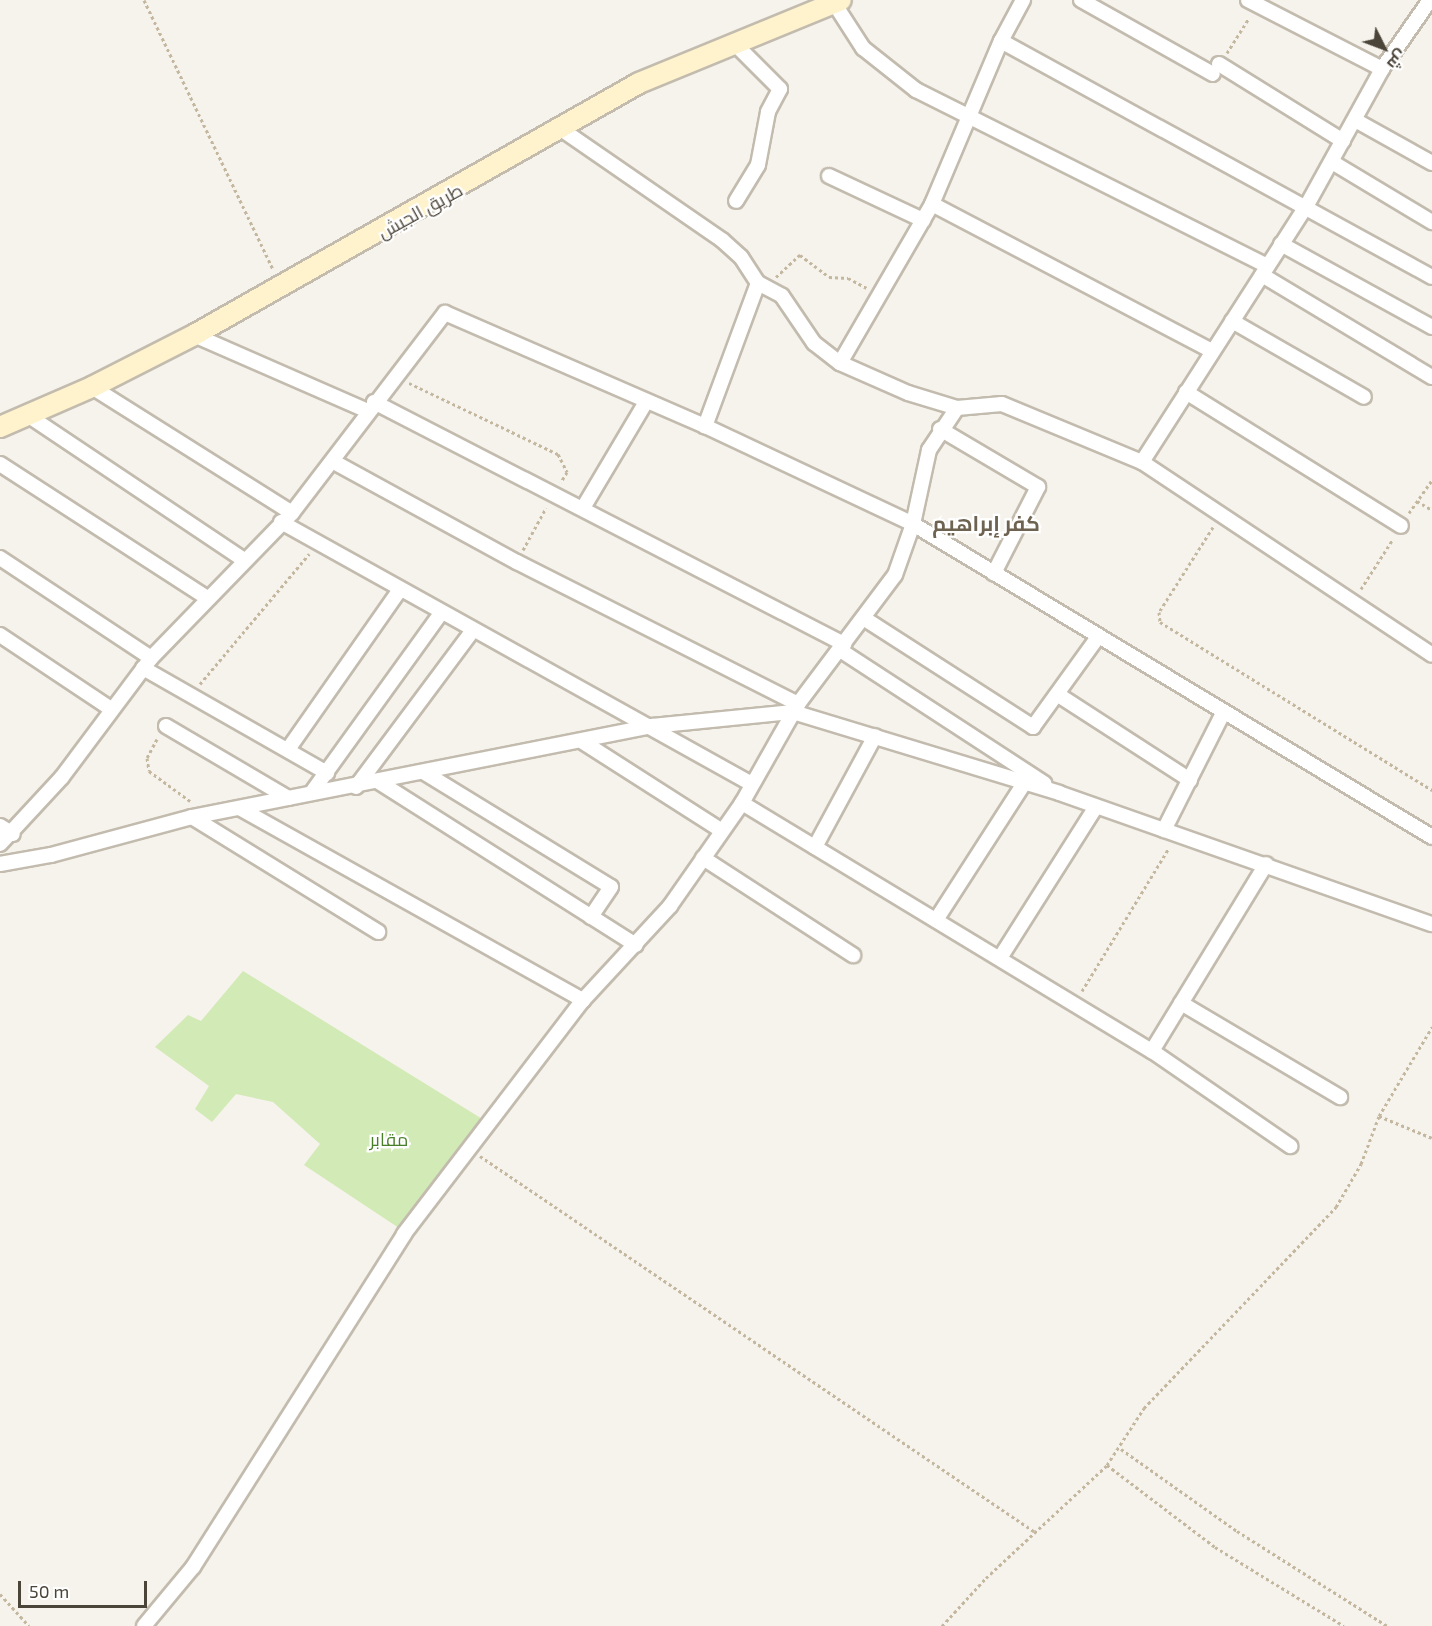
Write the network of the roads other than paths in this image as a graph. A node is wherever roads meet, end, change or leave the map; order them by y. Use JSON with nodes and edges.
{"nodes":[{"id":1,"x":1023,"y":0,"type":"edge"},
{"id":2,"x":1081,"y":0,"type":"edge"},
{"id":3,"x":1430,"y":0,"type":"edge"},
{"id":4,"x":838,"y":1,"type":"edge"},
{"id":5,"x":1253,"y":3,"type":"edge"},
{"id":6,"x":1419,"y":19,"type":"junction"},
{"id":7,"x":1432,"y":26,"type":"edge"},
{"id":8,"x":1001,"y":41,"type":"junction"},
{"id":9,"x":734,"y":43,"type":"junction"},
{"id":10,"x":1382,"y":69,"type":"junction"},
{"id":11,"x":970,"y":117,"type":"junction"},
{"id":12,"x":1354,"y":120,"type":"junction"},
{"id":13,"x":561,"y":129,"type":"junction"},
{"id":14,"x":1343,"y":141,"type":"junction"},
{"id":15,"x":1332,"y":162,"type":"junction"},
{"id":16,"x":1432,"y":164,"type":"edge"},
{"id":17,"x":829,"y":176,"type":"dead end"},
{"id":18,"x":736,"y":201,"type":"dead end"},
{"id":19,"x":932,"y":204,"type":"junction"},
{"id":20,"x":1307,"y":205,"type":"junction"},
{"id":21,"x":923,"y":220,"type":"junction"},
{"id":22,"x":1432,"y":222,"type":"edge"},
{"id":23,"x":1281,"y":244,"type":"junction"},
{"id":24,"x":1265,"y":270,"type":"junction"},
{"id":25,"x":1432,"y":277,"type":"edge"},
{"id":26,"x":764,"y":286,"type":"junction"},
{"id":27,"x":1232,"y":321,"type":"junction"},
{"id":28,"x":1432,"y":327,"type":"edge"},
{"id":29,"x":194,"y":335,"type":"junction"},
{"id":30,"x":1212,"y":351,"type":"junction"},
{"id":31,"x":840,"y":363,"type":"junction"},
{"id":32,"x":1432,"y":377,"type":"edge"},
{"id":33,"x":92,"y":387,"type":"junction"},
{"id":34,"x":1186,"y":392,"type":"junction"},
{"id":35,"x":1364,"y":397,"type":"dead end"},
{"id":36,"x":646,"y":402,"type":"junction"},
{"id":37,"x":371,"y":407,"type":"junction"},
{"id":38,"x":957,"y":408,"type":"junction"},
{"id":39,"x":29,"y":416,"type":"junction"},
{"id":40,"x":705,"y":426,"type":"junction"},
{"id":41,"x":0,"y":427,"type":"edge"},
{"id":42,"x":940,"y":429,"type":"junction"},
{"id":43,"x":334,"y":462,"type":"junction"},
{"id":44,"x":1142,"y":462,"type":"junction"},
{"id":45,"x":0,"y":464,"type":"edge"},
{"id":46,"x":583,"y":508,"type":"junction"},
{"id":47,"x":292,"y":513,"type":"junction"},
{"id":48,"x":281,"y":522,"type":"junction"},
{"id":49,"x":913,"y":524,"type":"junction"},
{"id":50,"x":1401,"y":526,"type":"dead end"},
{"id":51,"x":0,"y":558,"type":"edge"},
{"id":52,"x":244,"y":560,"type":"junction"},
{"id":53,"x":994,"y":573,"type":"junction"},
{"id":54,"x":399,"y":591,"type":"junction"},
{"id":55,"x":207,"y":598,"type":"junction"},
{"id":56,"x":441,"y":613,"type":"junction"},
{"id":57,"x":865,"y":619,"type":"junction"},
{"id":58,"x":473,"y":630,"type":"junction"},
{"id":59,"x":0,"y":635,"type":"edge"},
{"id":60,"x":1098,"y":637,"type":"junction"},
{"id":61,"x":842,"y":647,"type":"junction"},
{"id":62,"x":1432,"y":655,"type":"edge"},
{"id":63,"x":147,"y":663,"type":"junction"},
{"id":64,"x":1060,"y":696,"type":"junction"},
{"id":65,"x":796,"y":708,"type":"junction"},
{"id":66,"x":111,"y":709,"type":"junction"},
{"id":67,"x":1223,"y":713,"type":"junction"},
{"id":68,"x":166,"y":726,"type":"road end"},
{"id":69,"x":652,"y":726,"type":"junction"},
{"id":70,"x":875,"y":736,"type":"junction"},
{"id":71,"x":583,"y":742,"type":"junction"},
{"id":72,"x":288,"y":748,"type":"junction"},
{"id":73,"x":327,"y":773,"type":"junction"},
{"id":74,"x":425,"y":773,"type":"junction"},
{"id":75,"x":1190,"y":780,"type":"junction"},
{"id":76,"x":379,"y":782,"type":"junction"},
{"id":77,"x":1024,"y":782,"type":"junction"},
{"id":78,"x":752,"y":784,"type":"junction"},
{"id":79,"x":356,"y":787,"type":"junction"},
{"id":80,"x":312,"y":792,"type":"junction"},
{"id":81,"x":1059,"y":793,"type":"junction"},
{"id":82,"x":288,"y":798,"type":"junction"},
{"id":83,"x":742,"y":803,"type":"junction"},
{"id":84,"x":1096,"y":807,"type":"junction"},
{"id":85,"x":242,"y":809,"type":"junction"},
{"id":86,"x":192,"y":817,"type":"junction"},
{"id":87,"x":0,"y":826,"type":"edge"},
{"id":88,"x":722,"y":831,"type":"junction"},
{"id":89,"x":1171,"y":832,"type":"junction"},
{"id":90,"x":13,"y":834,"type":"junction"},
{"id":91,"x":1432,"y":837,"type":"edge"},
{"id":92,"x":0,"y":844,"type":"edge"},
{"id":93,"x":814,"y":847,"type":"junction"},
{"id":94,"x":703,"y":858,"type":"junction"},
{"id":95,"x":0,"y":864,"type":"edge"},
{"id":96,"x":1266,"y":864,"type":"junction"},
{"id":97,"x":591,"y":917,"type":"junction"},
{"id":98,"x":936,"y":920,"type":"junction"},
{"id":99,"x":1432,"y":924,"type":"edge"},
{"id":100,"x":378,"y":932,"type":"dead end"},
{"id":101,"x":636,"y":945,"type":"junction"},
{"id":102,"x":853,"y":955,"type":"dead end"},
{"id":103,"x":1000,"y":958,"type":"junction"},
{"id":104,"x":583,"y":1000,"type":"junction"},
{"id":105,"x":1181,"y":1004,"type":"junction"},
{"id":106,"x":1152,"y":1051,"type":"junction"},
{"id":107,"x":1340,"y":1097,"type":"dead end"},
{"id":108,"x":1290,"y":1146,"type":"dead end"},
{"id":109,"x":144,"y":1626,"type":"edge"}],
"edges":[{"from":1,"to":8,"type":"street"},
{"from":2,"to":14,"type":"street"},
{"from":3,"to":6,"type":"street"},
{"from":4,"to":9,"type":"main road","name":"طريق الجيش"},
{"from":4,"to":11,"type":"street"},
{"from":5,"to":10,"type":"street"},
{"from":6,"to":7,"type":"street"},
{"from":6,"to":10,"type":"street"},
{"from":8,"to":11,"type":"street"},
{"from":8,"to":20,"type":"street"},
{"from":9,"to":13,"type":"main road","name":"طريق الجيش"},
{"from":9,"to":18,"type":"street"},
{"from":10,"to":12,"type":"street"},
{"from":11,"to":19,"type":"street"},
{"from":11,"to":24,"type":"street"},
{"from":12,"to":14,"type":"street"},
{"from":12,"to":16,"type":"street"},
{"from":13,"to":26,"type":"street"},
{"from":13,"to":29,"type":"main road","name":"طريق الجيش"},
{"from":14,"to":15,"type":"street"},
{"from":15,"to":20,"type":"street"},
{"from":15,"to":22,"type":"street"},
{"from":17,"to":21,"type":"street"},
{"from":19,"to":21,"type":"street"},
{"from":19,"to":30,"type":"street"},
{"from":20,"to":23,"type":"street"},
{"from":20,"to":25,"type":"street"},
{"from":21,"to":31,"type":"street"},
{"from":23,"to":24,"type":"street"},
{"from":23,"to":28,"type":"street"},
{"from":24,"to":27,"type":"street"},
{"from":24,"to":32,"type":"street"},
{"from":26,"to":31,"type":"street"},
{"from":26,"to":40,"type":"street"},
{"from":27,"to":30,"type":"street"},
{"from":27,"to":35,"type":"street"},
{"from":29,"to":33,"type":"main road","name":"طريق الجيش"},
{"from":29,"to":37,"type":"street"},
{"from":30,"to":34,"type":"street"},
{"from":31,"to":38,"type":"street"},
{"from":33,"to":39,"type":"main road","name":"طريق الجيش"},
{"from":33,"to":47,"type":"street"},
{"from":34,"to":44,"type":"street"},
{"from":34,"to":50,"type":"street"},
{"from":36,"to":37,"type":"street"},
{"from":36,"to":40,"type":"street"},
{"from":36,"to":46,"type":"street"},
{"from":37,"to":43,"type":"street"},
{"from":37,"to":46,"type":"street"},
{"from":38,"to":42,"type":"street"},
{"from":38,"to":44,"type":"street"},
{"from":39,"to":41,"type":"main road","name":"طريق الجيش"},
{"from":39,"to":52,"type":"street"},
{"from":40,"to":49,"type":"street"},
{"from":42,"to":49,"type":"street"},
{"from":42,"to":53,"type":"street"},
{"from":43,"to":47,"type":"street"},
{"from":43,"to":65,"type":"street"},
{"from":44,"to":62,"type":"street"},
{"from":45,"to":55,"type":"street"},
{"from":46,"to":61,"type":"street"},
{"from":47,"to":48,"type":"street"},
{"from":48,"to":52,"type":"street"},
{"from":48,"to":54,"type":"street"},
{"from":49,"to":53,"type":"street"},
{"from":49,"to":57,"type":"street"},
{"from":51,"to":63,"type":"street"},
{"from":52,"to":55,"type":"street"},
{"from":53,"to":60,"type":"street"},
{"from":54,"to":56,"type":"street"},
{"from":54,"to":72,"type":"street"},
{"from":55,"to":63,"type":"street"},
{"from":56,"to":58,"type":"street"},
{"from":56,"to":73,"type":"street"},
{"from":57,"to":61,"type":"street"},
{"from":57,"to":64,"type":"street"},
{"from":58,"to":69,"type":"street"},
{"from":58,"to":79,"type":"street"},
{"from":59,"to":66,"type":"street"},
{"from":60,"to":64,"type":"street"},
{"from":60,"to":67,"type":"street"},
{"from":61,"to":65,"type":"street"},
{"from":61,"to":81,"type":"street"},
{"from":63,"to":66,"type":"street"},
{"from":63,"to":72,"type":"street"},
{"from":64,"to":75,"type":"street"},
{"from":65,"to":69,"type":"street"},
{"from":65,"to":70,"type":"street"},
{"from":65,"to":78,"type":"street"},
{"from":66,"to":90,"type":"street"},
{"from":67,"to":75,"type":"street"},
{"from":67,"to":91,"type":"street"},
{"from":68,"to":82,"type":"street"},
{"from":69,"to":71,"type":"street"},
{"from":69,"to":78,"type":"street"},
{"from":70,"to":77,"type":"street"},
{"from":70,"to":93,"type":"street"},
{"from":71,"to":74,"type":"street"},
{"from":71,"to":88,"type":"street"},
{"from":72,"to":73,"type":"street"},
{"from":73,"to":80,"type":"street"},
{"from":74,"to":76,"type":"street"},
{"from":74,"to":97,"type":"street"},
{"from":75,"to":89,"type":"street"},
{"from":76,"to":79,"type":"street"},
{"from":76,"to":97,"type":"street"},
{"from":77,"to":81,"type":"street"},
{"from":77,"to":98,"type":"street"},
{"from":78,"to":83,"type":"street"},
{"from":79,"to":80,"type":"street"},
{"from":80,"to":82,"type":"street"},
{"from":81,"to":84,"type":"street"},
{"from":82,"to":85,"type":"street"},
{"from":83,"to":88,"type":"street"},
{"from":83,"to":93,"type":"street"},
{"from":84,"to":89,"type":"street"},
{"from":84,"to":103,"type":"street"},
{"from":85,"to":86,"type":"street"},
{"from":85,"to":104,"type":"street"},
{"from":86,"to":95,"type":"street"},
{"from":86,"to":100,"type":"street"},
{"from":87,"to":90,"type":"street"},
{"from":88,"to":94,"type":"street"},
{"from":89,"to":96,"type":"street"},
{"from":90,"to":92,"type":"street"},
{"from":93,"to":98,"type":"street"},
{"from":94,"to":101,"type":"street"},
{"from":94,"to":102,"type":"street"},
{"from":96,"to":99,"type":"street"},
{"from":96,"to":105,"type":"street"},
{"from":97,"to":101,"type":"street"},
{"from":98,"to":103,"type":"street"},
{"from":101,"to":104,"type":"street"},
{"from":103,"to":106,"type":"street"},
{"from":104,"to":109,"type":"street"},
{"from":105,"to":106,"type":"street"},
{"from":105,"to":107,"type":"street"},
{"from":106,"to":108,"type":"street"}]}
